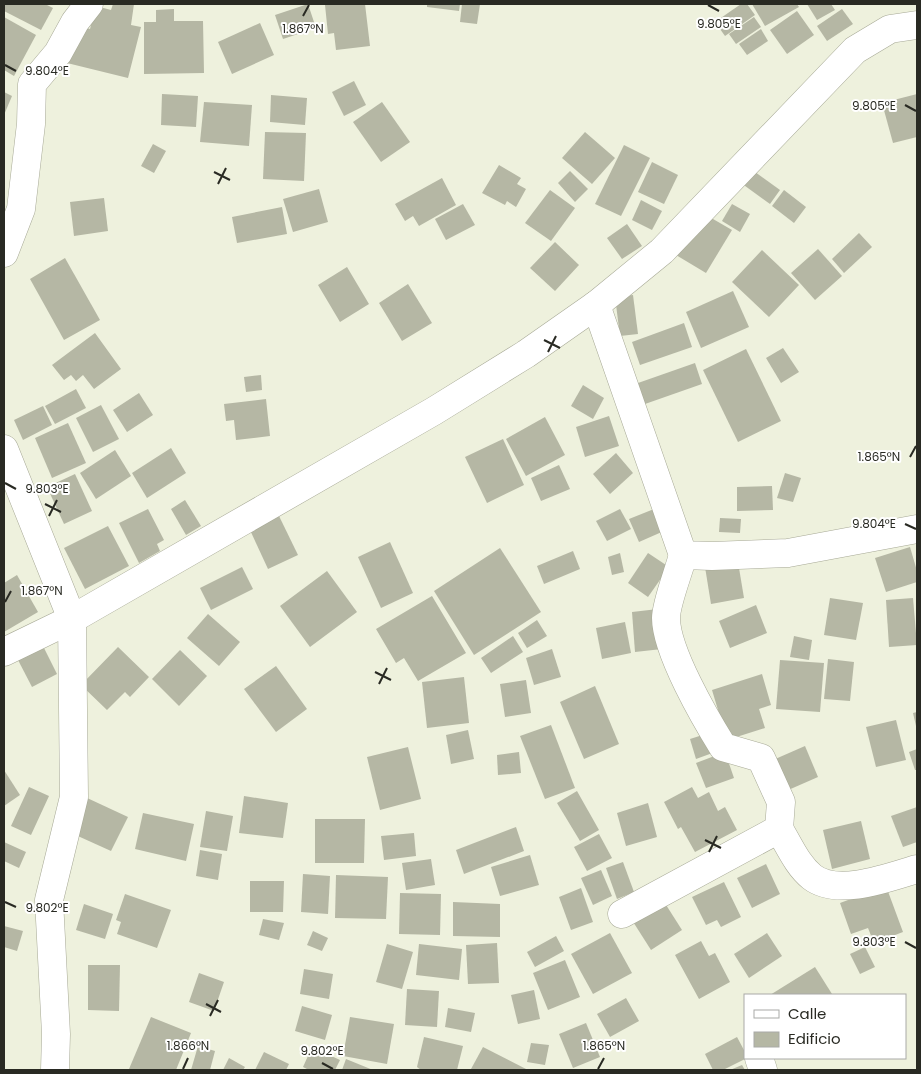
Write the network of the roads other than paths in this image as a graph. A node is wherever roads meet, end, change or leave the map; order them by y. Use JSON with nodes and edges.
{"nodes":[{"id":1,"x":89,"y":4,"type":"edge"},
{"id":2,"x":917,"y":25,"type":"edge"},
{"id":3,"x":4,"y":253,"type":"edge"},
{"id":4,"x":596,"y":305,"type":"junction"},
{"id":5,"x":4,"y":449,"type":"edge"},
{"id":6,"x":917,"y":529,"type":"edge"},
{"id":7,"x":683,"y":555,"type":"junction"},
{"id":8,"x":72,"y":620,"type":"junction"},
{"id":9,"x":4,"y":652,"type":"edge"},
{"id":10,"x":779,"y":829,"type":"junction"},
{"id":11,"x":917,"y":869,"type":"edge"},
{"id":12,"x":622,"y":914,"type":"dead end"},
{"id":13,"x":55,"y":1070,"type":"edge"}],
"edges":[{"from":1,"to":3,"type":"street"},
{"from":2,"to":4,"type":"street"},
{"from":4,"to":7,"type":"street"},
{"from":4,"to":8,"type":"street"},
{"from":5,"to":8,"type":"street"},
{"from":6,"to":7,"type":"street"},
{"from":7,"to":10,"type":"street"},
{"from":8,"to":9,"type":"street"},
{"from":8,"to":13,"type":"street"},
{"from":10,"to":11,"type":"street"},
{"from":10,"to":12,"type":"street"}]}
